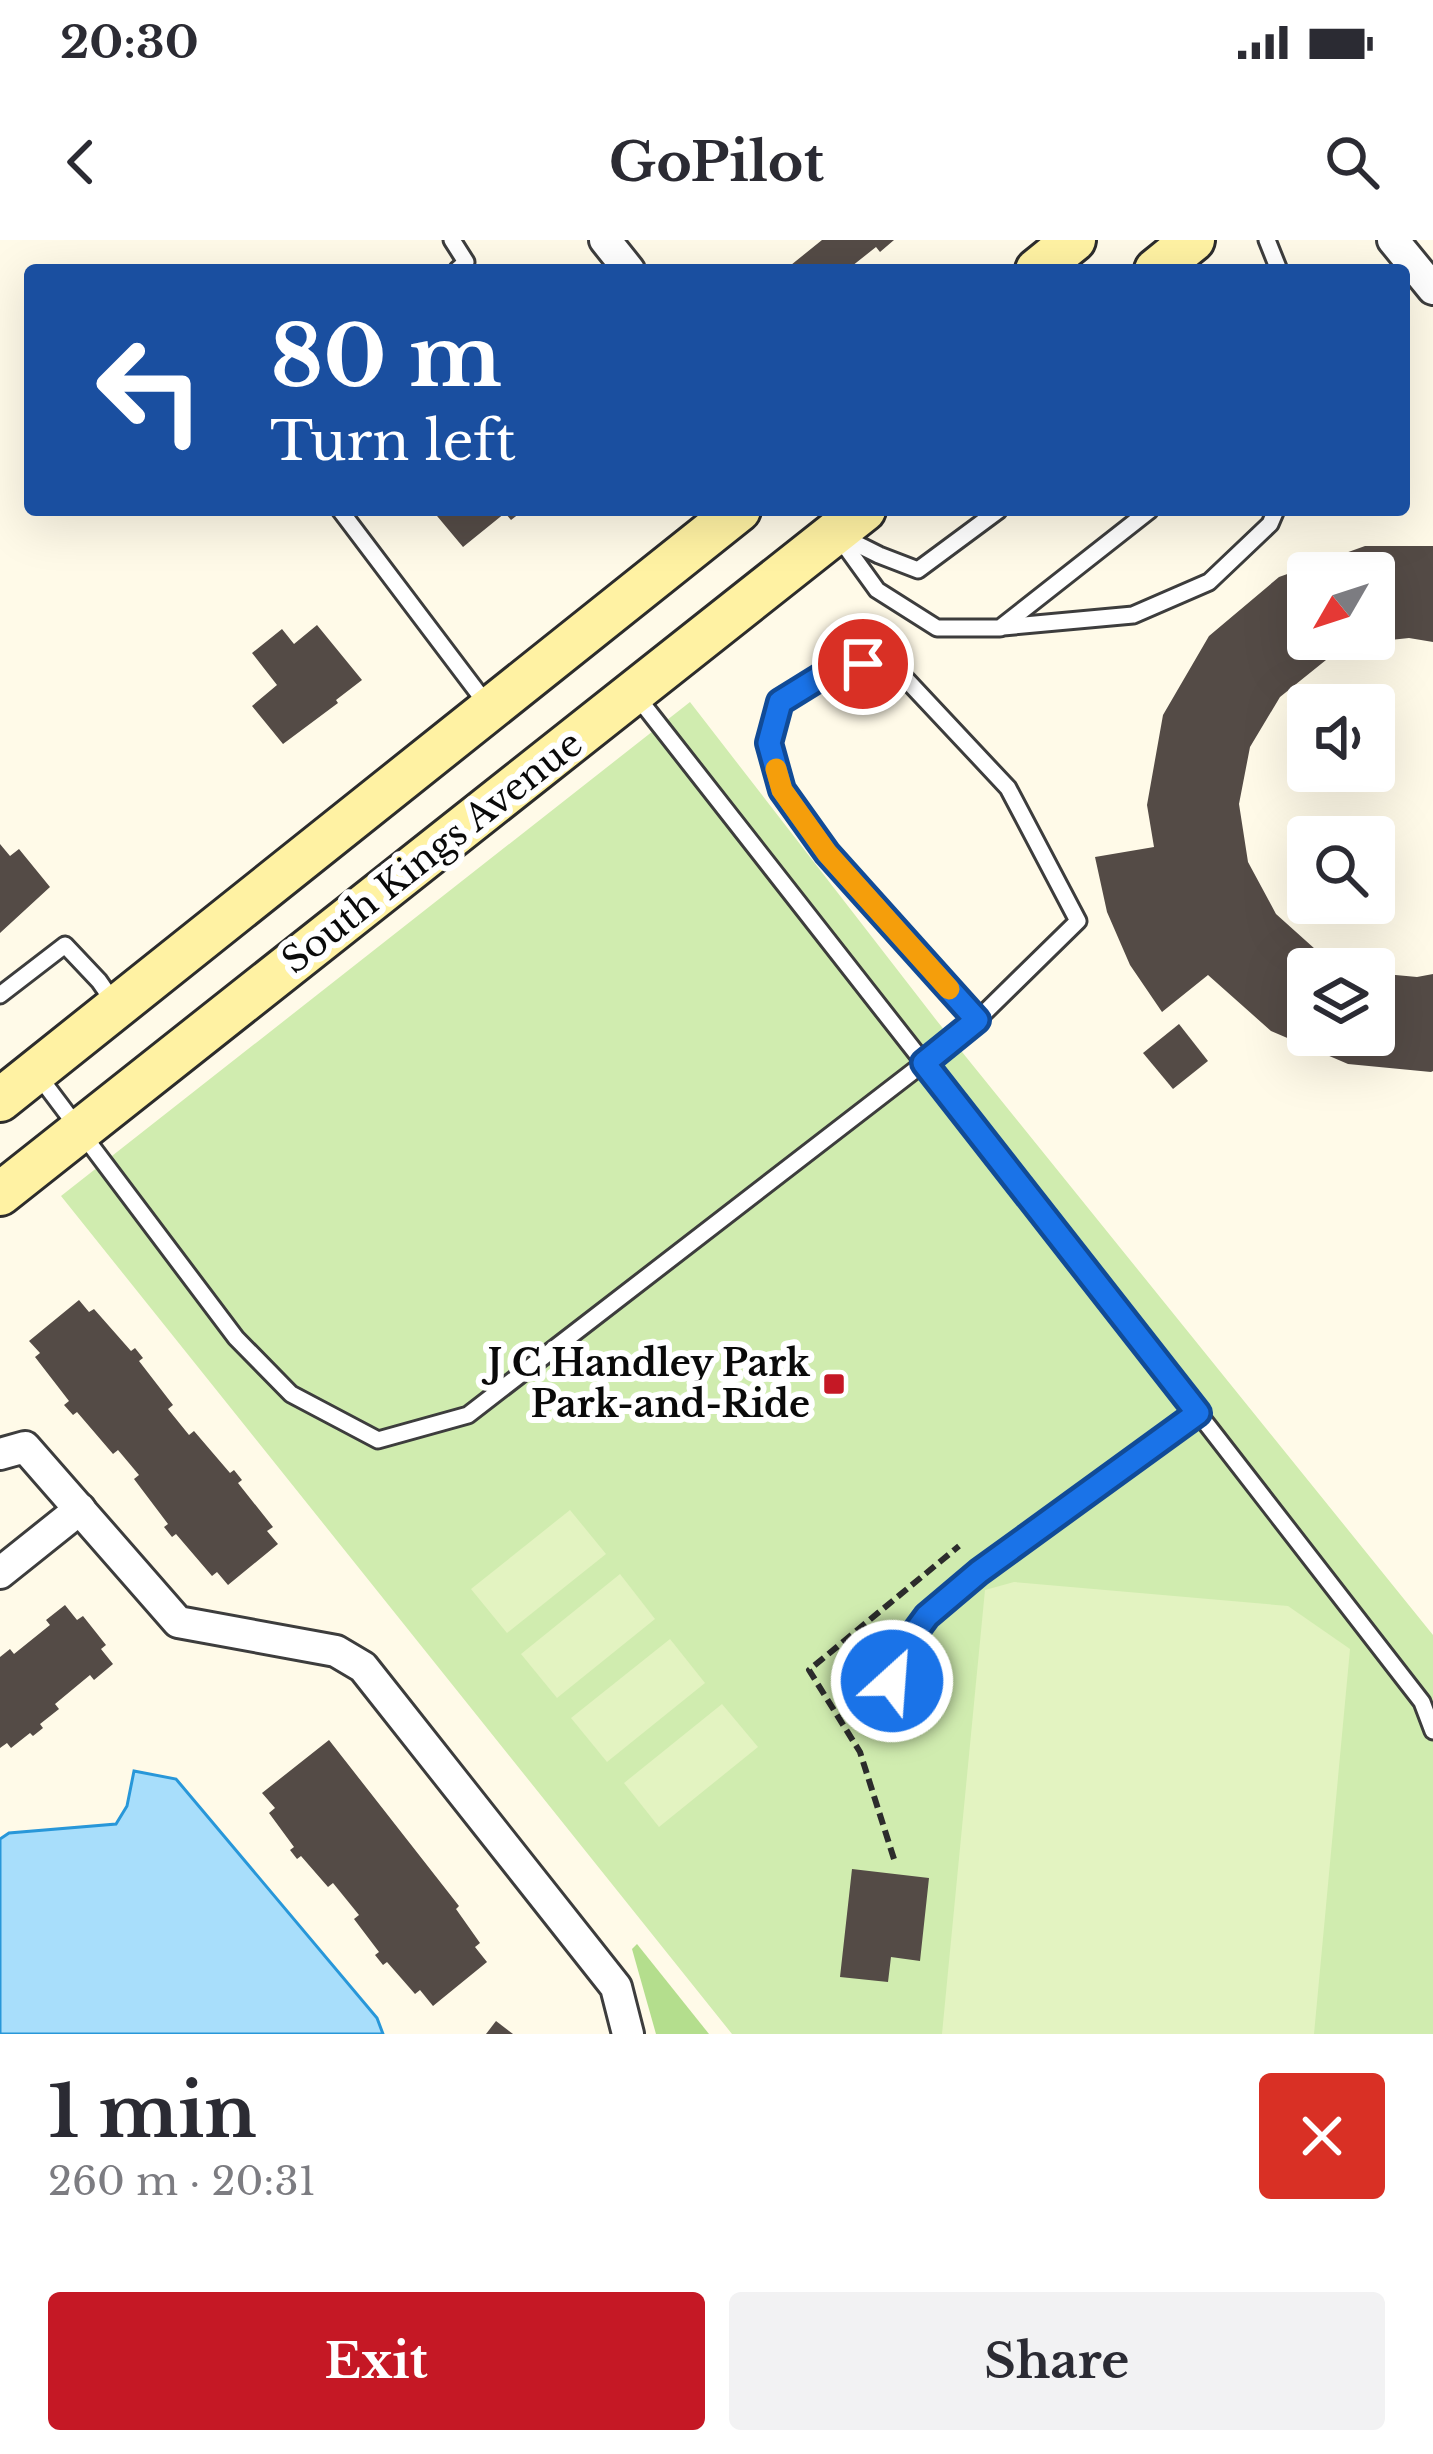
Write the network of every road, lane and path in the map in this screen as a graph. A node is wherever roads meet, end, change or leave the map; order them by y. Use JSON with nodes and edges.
{"nodes":[{"id":1,"x":605,"y":240,"type":"edge"},
{"id":2,"x":1074,"y":240,"type":"edge"},
{"id":3,"x":1193,"y":240,"type":"edge"},
{"id":4,"x":1393,"y":240,"type":"edge"},
{"id":5,"x":624,"y":264,"type":"edge"},
{"id":6,"x":1044,"y":264,"type":"edge"},
{"id":7,"x":1163,"y":264,"type":"edge"},
{"id":8,"x":1433,"y":290,"type":"edge"},
{"id":9,"x":345,"y":516,"type":"edge"},
{"id":10,"x":731,"y":516,"type":"edge"},
{"id":11,"x":991,"y":516,"type":"edge"},
{"id":12,"x":1142,"y":516,"type":"edge"},
{"id":13,"x":1273,"y":516,"type":"edge"},
{"id":14,"x":839,"y":518,"type":"edge"},
{"id":15,"x":1000,"y":628,"type":"junction"},
{"id":16,"x":633,"y":692,"type":"junction"},
{"id":17,"x":490,"y":708,"type":"junction"},
{"id":18,"x":0,"y":995,"type":"edge"},
{"id":19,"x":117,"y":1006,"type":"junction"},
{"id":20,"x":977,"y":1020,"type":"junction"},
{"id":21,"x":924,"y":1063,"type":"junction"},
{"id":22,"x":12,"y":1084,"type":"edge"},
{"id":23,"x":80,"y":1130,"type":"junction"},
{"id":24,"x":0,"y":1194,"type":"edge"},
{"id":25,"x":1198,"y":1413,"type":"junction"},
{"id":26,"x":0,"y":1454,"type":"edge"},
{"id":27,"x":80,"y":1509,"type":"junction"},
{"id":28,"x":0,"y":1573,"type":"edge"},
{"id":29,"x":886,"y":1708,"type":"dead end"},
{"id":30,"x":1433,"y":1731,"type":"edge"},
{"id":31,"x":628,"y":2034,"type":"edge"}],
"edges":[{"from":1,"to":5,"type":"street"},
{"from":2,"to":6,"type":"main road"},
{"from":3,"to":7,"type":"main road"},
{"from":4,"to":8,"type":"street"},
{"from":9,"to":17,"type":"lane"},
{"from":10,"to":17,"type":"main road","name":"South Kings Avenue"},
{"from":11,"to":14,"type":"lane"},
{"from":12,"to":15,"type":"lane"},
{"from":13,"to":15,"type":"lane"},
{"from":14,"to":15,"type":"lane"},
{"from":14,"to":16,"type":"main road","name":"South Kings Avenue"},
{"from":16,"to":21,"type":"lane"},
{"from":16,"to":23,"type":"main road","name":"South Kings Avenue"},
{"from":17,"to":19,"type":"main road","name":"South Kings Avenue"},
{"from":18,"to":19,"type":"lane"},
{"from":19,"to":22,"type":"main road","name":"South Kings Avenue"},
{"from":20,"to":20,"type":"lane"},
{"from":20,"to":21,"type":"lane"},
{"from":21,"to":23,"type":"lane"},
{"from":21,"to":25,"type":"lane"},
{"from":22,"to":23,"type":"lane"},
{"from":23,"to":24,"type":"main road","name":"South Kings Avenue"},
{"from":25,"to":29,"type":"lane"},
{"from":25,"to":30,"type":"lane"},
{"from":26,"to":27,"type":"street"},
{"from":27,"to":28,"type":"street"},
{"from":27,"to":31,"type":"street"}]}
